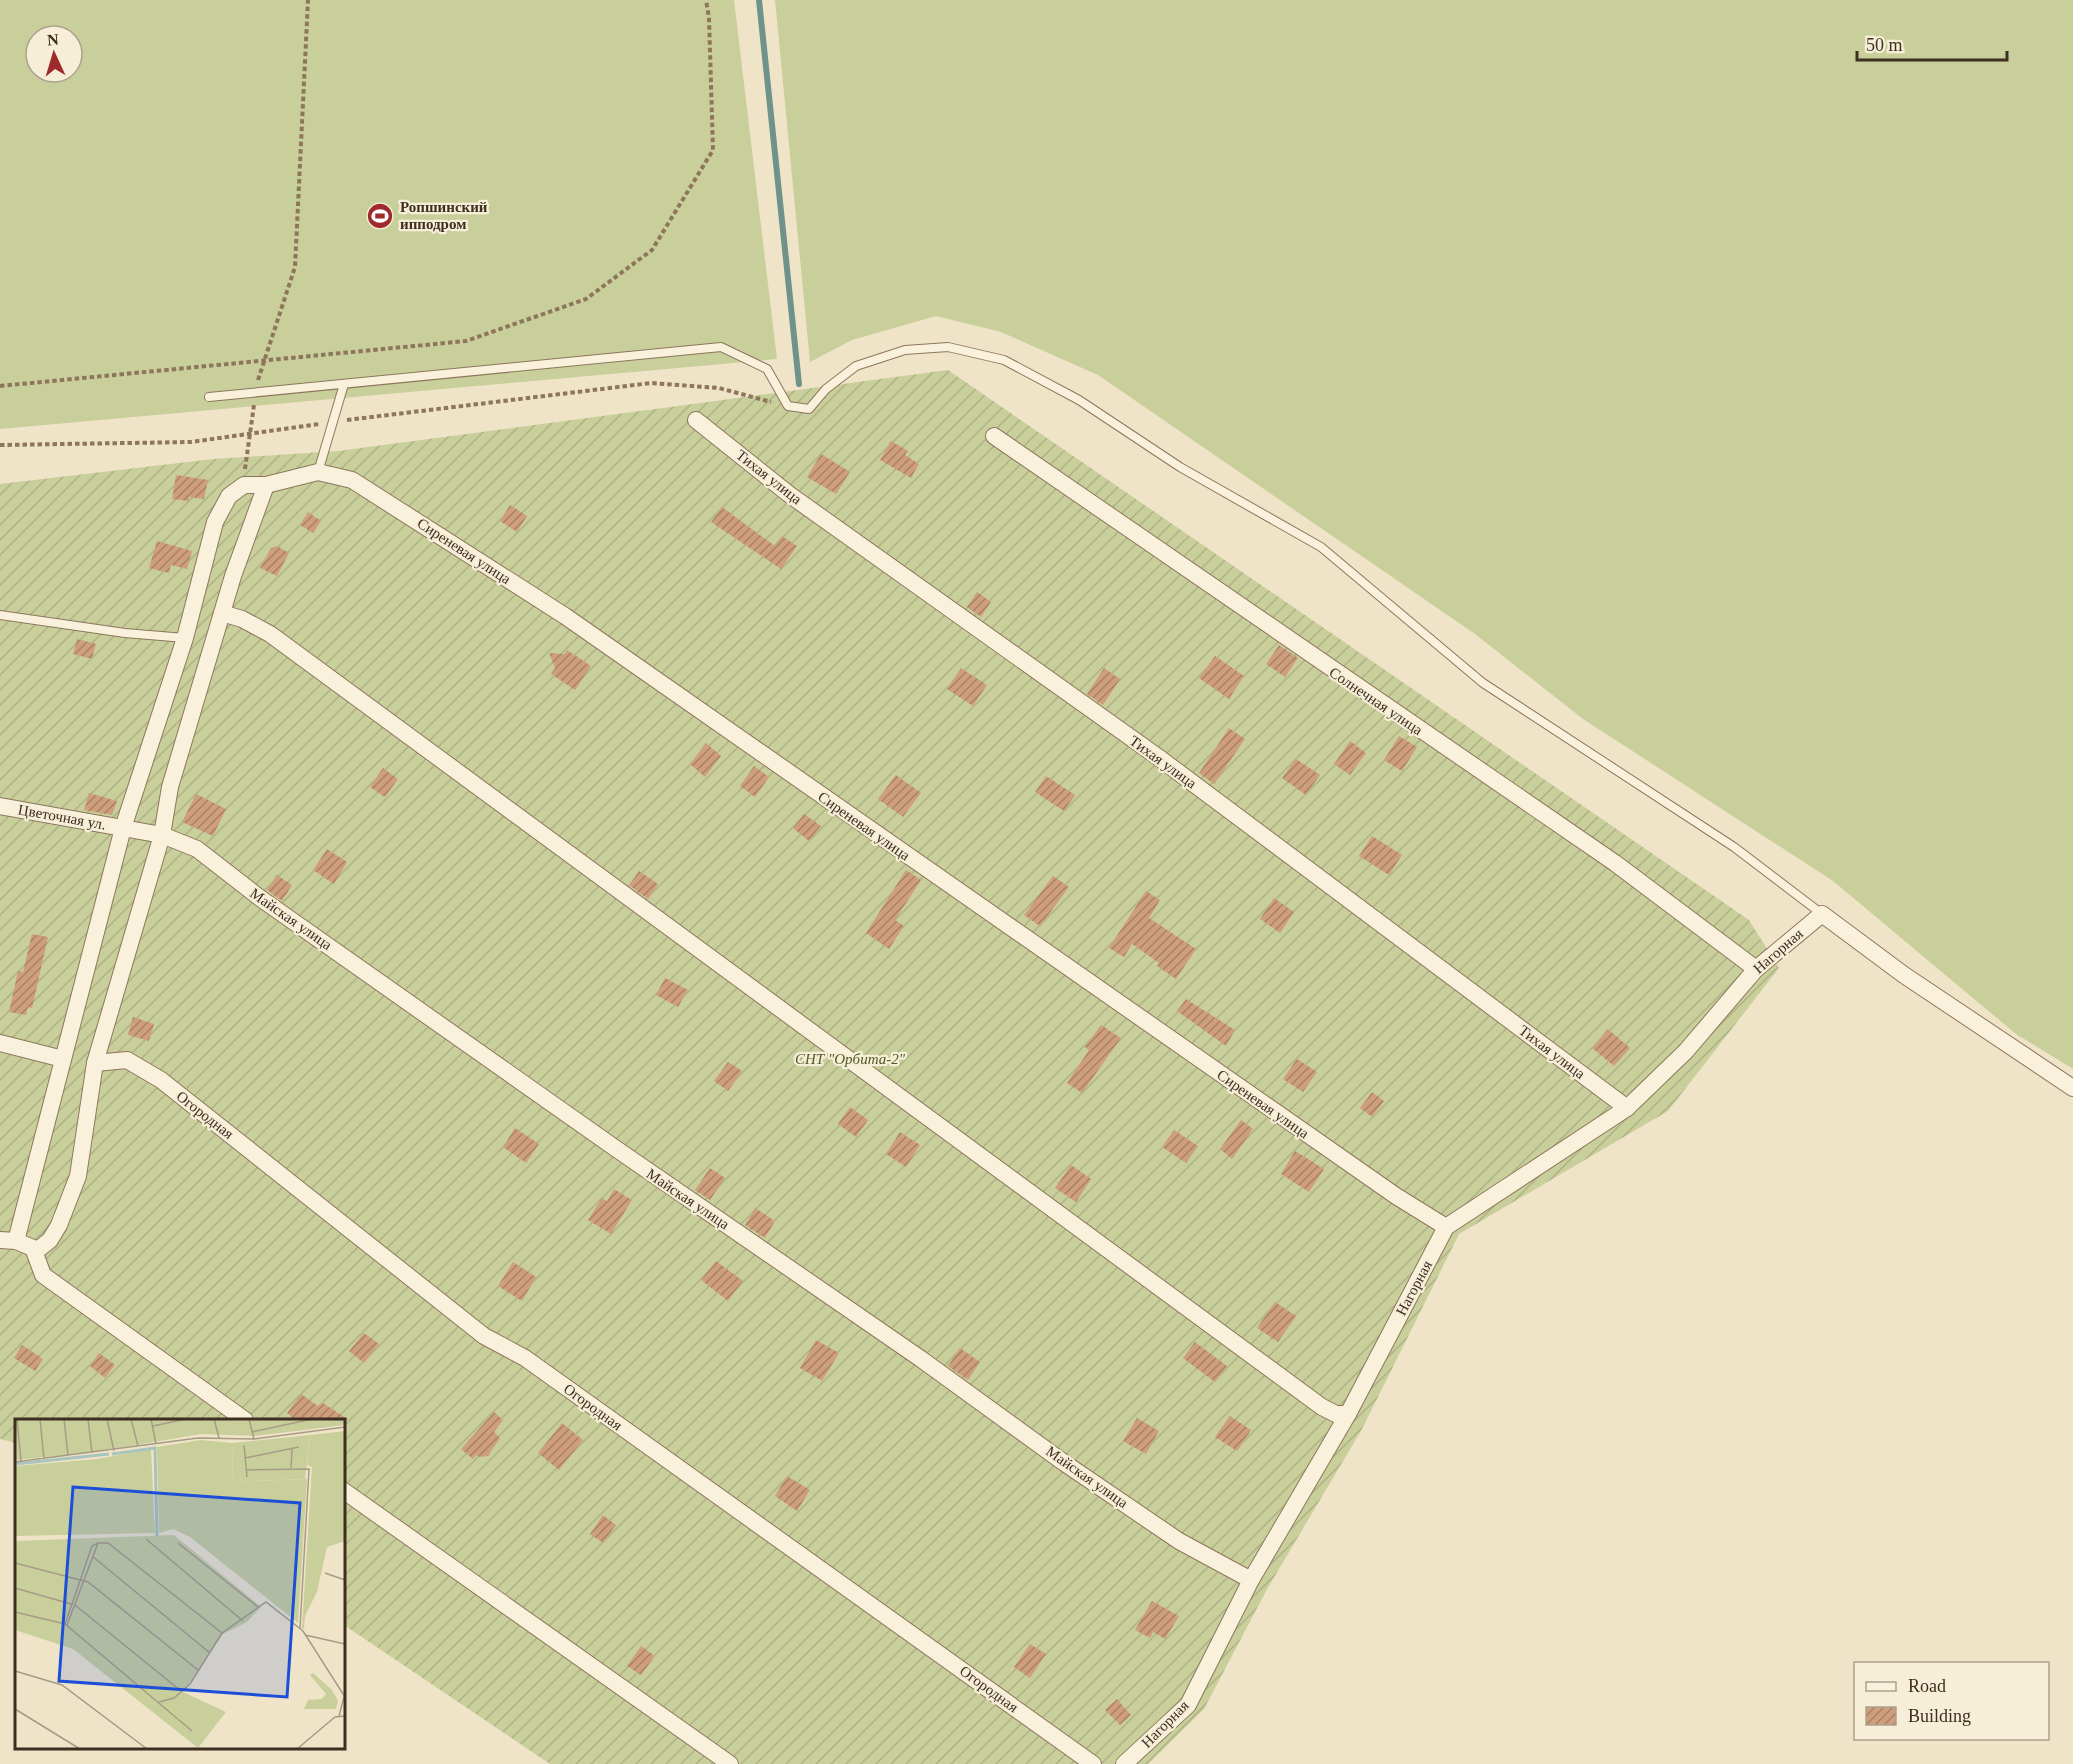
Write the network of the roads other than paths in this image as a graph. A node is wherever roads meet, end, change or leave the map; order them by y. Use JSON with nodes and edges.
{"nodes":[{"id":1,"x":344,"y":384,"type":"junction"},
{"id":2,"x":209,"y":397,"type":"dead end"},
{"id":3,"x":696,"y":420,"type":"dead end"},
{"id":4,"x":994,"y":436,"type":"dead end"},
{"id":5,"x":318,"y":472,"type":"junction"},
{"id":6,"x":266,"y":485,"type":"junction"},
{"id":7,"x":222,"y":613,"type":"junction"},
{"id":8,"x":0,"y":615,"type":"edge"},
{"id":9,"x":185,"y":638,"type":"junction"},
{"id":10,"x":0,"y":806,"type":"edge"},
{"id":11,"x":123,"y":828,"type":"junction"},
{"id":12,"x":162,"y":835,"type":"junction"},
{"id":13,"x":1822,"y":915,"type":"junction"},
{"id":14,"x":1756,"y":969,"type":"junction"},
{"id":15,"x":0,"y":1043,"type":"edge"},
{"id":16,"x":63,"y":1059,"type":"junction"},
{"id":17,"x":95,"y":1063,"type":"junction"},
{"id":18,"x":2073,"y":1088,"type":"edge"},
{"id":19,"x":1627,"y":1108,"type":"junction"},
{"id":20,"x":1446,"y":1227,"type":"junction"},
{"id":21,"x":8,"y":1241,"type":"edge"},
{"id":22,"x":35,"y":1252,"type":"junction"},
{"id":23,"x":1348,"y":1414,"type":"junction"},
{"id":24,"x":245,"y":1419,"type":"edge"},
{"id":25,"x":345,"y":1492,"type":"edge"},
{"id":26,"x":1251,"y":1580,"type":"junction"},
{"id":27,"x":730,"y":1764,"type":"edge"},
{"id":28,"x":1093,"y":1764,"type":"edge"},
{"id":29,"x":1124,"y":1764,"type":"edge"}],
"edges":[{"from":1,"to":2,"type":"lane"},
{"from":1,"to":5,"type":"lane"},
{"from":1,"to":13,"type":"lane"},
{"from":3,"to":19,"type":"street","name":"Тихая улица"},
{"from":4,"to":14,"type":"street","name":"Солнечная улица"},
{"from":5,"to":6,"type":"street","name":"Сиреневая улица"},
{"from":5,"to":20,"type":"street","name":"Сиреневая улица"},
{"from":6,"to":7,"type":"street"},
{"from":6,"to":9,"type":"street","name":"Сиреневая улица"},
{"from":7,"to":12,"type":"street"},
{"from":7,"to":23,"type":"street"},
{"from":8,"to":9,"type":"lane"},
{"from":9,"to":11,"type":"street"},
{"from":10,"to":11,"type":"street","name":"Цветочная ул."},
{"from":11,"to":12,"type":"street","name":"Майская улица"},
{"from":11,"to":16,"type":"street"},
{"from":12,"to":17,"type":"street"},
{"from":12,"to":26,"type":"street","name":"Майская улица"},
{"from":13,"to":14,"type":"street","name":"Нагорная"},
{"from":13,"to":18,"type":"street"},
{"from":14,"to":19,"type":"street","name":"Нагорная"},
{"from":15,"to":16,"type":"street"},
{"from":16,"to":21,"type":"street"},
{"from":17,"to":22,"type":"street"},
{"from":17,"to":28,"type":"street","name":"Огородная"},
{"from":19,"to":20,"type":"street","name":"Нагорная"},
{"from":20,"to":23,"type":"street","name":"Нагорная"},
{"from":21,"to":22,"type":"street"},
{"from":22,"to":24,"type":"street"},
{"from":23,"to":26,"type":"street","name":"Нагорная"},
{"from":25,"to":27,"type":"street"},
{"from":26,"to":29,"type":"street","name":"Нагорная"}]}
